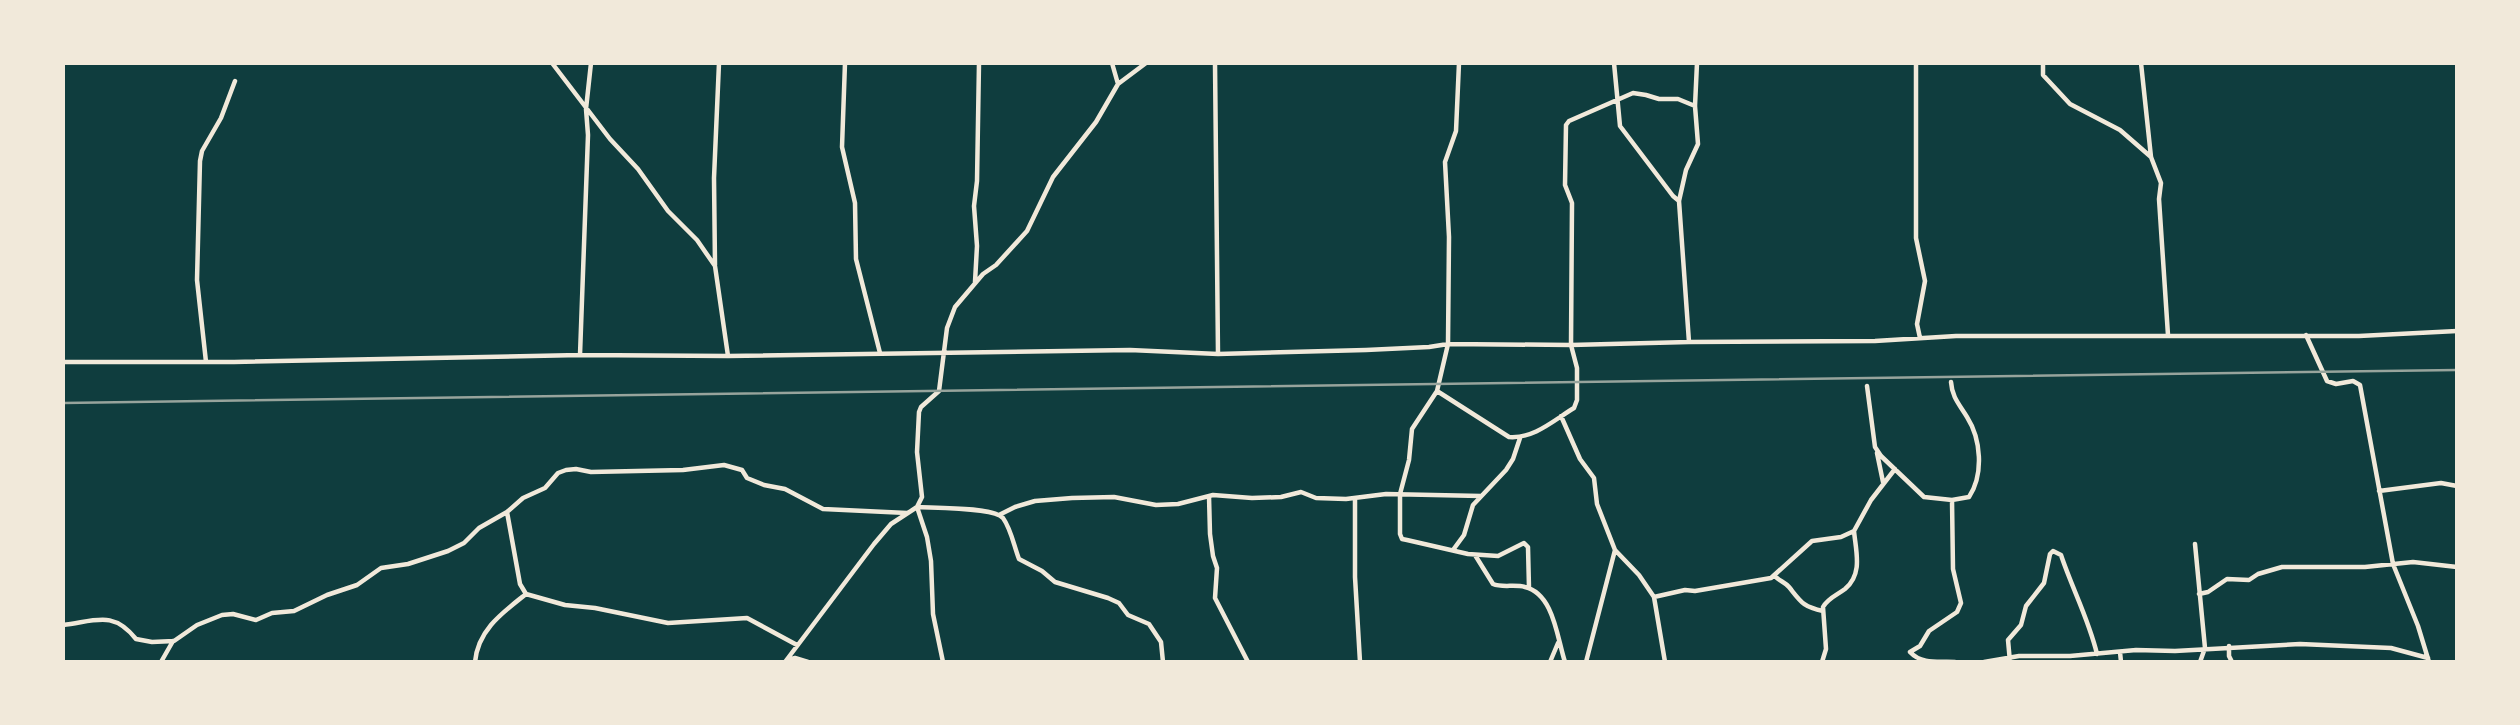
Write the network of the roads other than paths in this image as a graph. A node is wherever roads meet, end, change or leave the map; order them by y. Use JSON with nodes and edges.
{"nodes":[{"id":1,"x":552,"y":63,"type":"edge"},
{"id":2,"x":591,"y":63,"type":"edge"},
{"id":3,"x":719,"y":63,"type":"edge"},
{"id":4,"x":845,"y":63,"type":"edge"},
{"id":5,"x":979,"y":63,"type":"edge"},
{"id":6,"x":1112,"y":63,"type":"edge"},
{"id":7,"x":1146,"y":63,"type":"edge"},
{"id":8,"x":1215,"y":63,"type":"edge"},
{"id":9,"x":1459,"y":63,"type":"edge"},
{"id":10,"x":1614,"y":63,"type":"edge"},
{"id":11,"x":1697,"y":63,"type":"edge"},
{"id":12,"x":1916,"y":63,"type":"edge"},
{"id":13,"x":2043,"y":63,"type":"edge"},
{"id":14,"x":2141,"y":63,"type":"edge"},
{"id":15,"x":234,"y":81,"type":"dead end"},
{"id":16,"x":1118,"y":83,"type":"junction"},
{"id":17,"x":1617,"y":100,"type":"junction"},
{"id":18,"x":1695,"y":106,"type":"junction"},
{"id":19,"x":586,"y":109,"type":"junction"},
{"id":20,"x":2151,"y":157,"type":"junction"},
{"id":21,"x":1679,"y":201,"type":"junction"},
{"id":22,"x":715,"y":266,"type":"junction"},
{"id":23,"x":975,"y":283,"type":"junction"},
{"id":24,"x":2457,"y":331,"type":"edge"},
{"id":25,"x":2168,"y":335,"type":"junction"},
{"id":26,"x":2306,"y":335,"type":"junction"},
{"id":27,"x":1920,"y":338,"type":"junction"},
{"id":28,"x":1689,"y":342,"type":"junction"},
{"id":29,"x":1448,"y":344,"type":"junction"},
{"id":30,"x":1571,"y":345,"type":"junction"},
{"id":31,"x":880,"y":353,"type":"junction"},
{"id":32,"x":944,"y":354,"type":"junction"},
{"id":33,"x":1217,"y":354,"type":"junction"},
{"id":34,"x":580,"y":355,"type":"junction"},
{"id":35,"x":728,"y":356,"type":"junction"},
{"id":36,"x":63,"y":362,"type":"edge"},
{"id":37,"x":206,"y":362,"type":"junction"},
{"id":38,"x":1951,"y":382,"type":"dead end"},
{"id":39,"x":1867,"y":386,"type":"dead end"},
{"id":40,"x":1437,"y":391,"type":"junction"},
{"id":41,"x":1561,"y":416,"type":"junction"},
{"id":42,"x":1520,"y":438,"type":"junction"},
{"id":43,"x":1877,"y":452,"type":"junction"},
{"id":44,"x":1895,"y":469,"type":"junction"},
{"id":45,"x":1883,"y":483,"type":"junction"},
{"id":46,"x":2457,"y":486,"type":"edge"},
{"id":47,"x":2379,"y":491,"type":"junction"},
{"id":48,"x":1400,"y":494,"type":"junction"},
{"id":49,"x":1209,"y":496,"type":"junction"},
{"id":50,"x":1481,"y":496,"type":"junction"},
{"id":51,"x":1355,"y":498,"type":"junction"},
{"id":52,"x":1952,"y":500,"type":"junction"},
{"id":53,"x":917,"y":507,"type":"junction"},
{"id":54,"x":507,"y":512,"type":"junction"},
{"id":55,"x":907,"y":513,"type":"junction"},
{"id":56,"x":999,"y":515,"type":"junction"},
{"id":57,"x":1854,"y":531,"type":"junction"},
{"id":58,"x":2195,"y":544,"type":"dead end"},
{"id":59,"x":1453,"y":550,"type":"junction"},
{"id":60,"x":1615,"y":550,"type":"junction"},
{"id":61,"x":1474,"y":554,"type":"junction"},
{"id":62,"x":2393,"y":564,"type":"junction"},
{"id":63,"x":2457,"y":567,"type":"edge"},
{"id":64,"x":1775,"y":576,"type":"junction"},
{"id":65,"x":1529,"y":587,"type":"junction"},
{"id":66,"x":526,"y":594,"type":"junction"},
{"id":67,"x":2199,"y":594,"type":"junction"},
{"id":68,"x":1654,"y":597,"type":"junction"},
{"id":69,"x":1824,"y":611,"type":"junction"},
{"id":70,"x":63,"y":625,"type":"edge"},
{"id":71,"x":174,"y":641,"type":"junction"},
{"id":72,"x":1559,"y":642,"type":"junction"},
{"id":73,"x":797,"y":645,"type":"junction"},
{"id":74,"x":2229,"y":646,"type":"junction"},
{"id":75,"x":2204,"y":648,"type":"junction"},
{"id":76,"x":2120,"y":652,"type":"junction"},
{"id":77,"x":2096,"y":654,"type":"junction"},
{"id":78,"x":2009,"y":660,"type":"edge"},
{"id":79,"x":2429,"y":660,"type":"edge"},
{"id":80,"x":786,"y":661,"type":"edge"},
{"id":81,"x":1919,"y":661,"type":"edge"},
{"id":82,"x":161,"y":662,"type":"edge"},
{"id":83,"x":474,"y":662,"type":"edge"},
{"id":84,"x":808,"y":662,"type":"edge"},
{"id":85,"x":943,"y":662,"type":"edge"},
{"id":86,"x":1163,"y":662,"type":"edge"},
{"id":87,"x":1248,"y":662,"type":"edge"},
{"id":88,"x":1360,"y":662,"type":"edge"},
{"id":89,"x":1550,"y":662,"type":"edge"},
{"id":90,"x":1565,"y":662,"type":"edge"},
{"id":91,"x":1586,"y":662,"type":"edge"},
{"id":92,"x":1665,"y":662,"type":"edge"},
{"id":93,"x":1822,"y":662,"type":"edge"},
{"id":94,"x":1947,"y":662,"type":"edge"},
{"id":95,"x":1955,"y":662,"type":"edge"},
{"id":96,"x":1984,"y":662,"type":"edge"},
{"id":97,"x":2121,"y":662,"type":"edge"},
{"id":98,"x":2200,"y":662,"type":"edge"},
{"id":99,"x":2232,"y":662,"type":"edge"}],
"edges":[{"from":1,"to":19,"type":"street"},
{"from":2,"to":19,"type":"street"},
{"from":3,"to":22,"type":"street"},
{"from":4,"to":31,"type":"street"},
{"from":5,"to":23,"type":"street"},
{"from":6,"to":16,"type":"street"},
{"from":7,"to":16,"type":"street"},
{"from":8,"to":33,"type":"street"},
{"from":9,"to":29,"type":"street"},
{"from":10,"to":17,"type":"street"},
{"from":11,"to":18,"type":"street"},
{"from":12,"to":27,"type":"street"},
{"from":13,"to":20,"type":"street"},
{"from":14,"to":20,"type":"street"},
{"from":15,"to":37,"type":"street"},
{"from":16,"to":23,"type":"street"},
{"from":17,"to":18,"type":"street"},
{"from":17,"to":21,"type":"street"},
{"from":17,"to":30,"type":"street"},
{"from":18,"to":21,"type":"street"},
{"from":19,"to":22,"type":"street"},
{"from":19,"to":34,"type":"street"},
{"from":20,"to":25,"type":"street"},
{"from":21,"to":28,"type":"street"},
{"from":22,"to":35,"type":"street"},
{"from":23,"to":32,"type":"street"},
{"from":24,"to":26,"type":"street"},
{"from":25,"to":26,"type":"street"},
{"from":25,"to":27,"type":"street"},
{"from":26,"to":47,"type":"street"},
{"from":27,"to":28,"type":"street"},
{"from":28,"to":30,"type":"street"},
{"from":29,"to":30,"type":"street"},
{"from":29,"to":33,"type":"street"},
{"from":29,"to":40,"type":"street"},
{"from":30,"to":41,"type":"street"},
{"from":31,"to":32,"type":"street"},
{"from":31,"to":35,"type":"street"},
{"from":32,"to":33,"type":"street"},
{"from":32,"to":53,"type":"street"},
{"from":34,"to":35,"type":"street"},
{"from":34,"to":37,"type":"street"},
{"from":36,"to":37,"type":"street"},
{"from":38,"to":52,"type":"street"},
{"from":39,"to":43,"type":"street"},
{"from":40,"to":42,"type":"street"},
{"from":40,"to":48,"type":"street"},
{"from":41,"to":42,"type":"street"},
{"from":41,"to":60,"type":"street"},
{"from":42,"to":50,"type":"street"},
{"from":43,"to":44,"type":"street"},
{"from":43,"to":45,"type":"street"},
{"from":44,"to":45,"type":"street"},
{"from":44,"to":52,"type":"street"},
{"from":45,"to":57,"type":"street"},
{"from":46,"to":47,"type":"street"},
{"from":47,"to":62,"type":"street"},
{"from":48,"to":50,"type":"street"},
{"from":48,"to":51,"type":"street"},
{"from":48,"to":59,"type":"street"},
{"from":49,"to":51,"type":"street"},
{"from":49,"to":56,"type":"street"},
{"from":49,"to":87,"type":"street"},
{"from":50,"to":59,"type":"street"},
{"from":51,"to":88,"type":"street"},
{"from":52,"to":81,"type":"street"},
{"from":53,"to":55,"type":"street"},
{"from":53,"to":56,"type":"street"},
{"from":53,"to":85,"type":"street"},
{"from":54,"to":55,"type":"street"},
{"from":54,"to":66,"type":"street"},
{"from":54,"to":71,"type":"street"},
{"from":55,"to":73,"type":"street"},
{"from":56,"to":86,"type":"street"},
{"from":57,"to":64,"type":"street"},
{"from":57,"to":69,"type":"street"},
{"from":58,"to":67,"type":"street"},
{"from":59,"to":61,"type":"street"},
{"from":60,"to":68,"type":"street"},
{"from":60,"to":91,"type":"street"},
{"from":61,"to":65,"type":"street"},
{"from":61,"to":65,"type":"street"},
{"from":62,"to":63,"type":"street"},
{"from":62,"to":67,"type":"street"},
{"from":62,"to":79,"type":"street"},
{"from":64,"to":68,"type":"street"},
{"from":64,"to":69,"type":"street"},
{"from":65,"to":72,"type":"street"},
{"from":66,"to":73,"type":"street"},
{"from":66,"to":83,"type":"street"},
{"from":67,"to":75,"type":"street"},
{"from":68,"to":92,"type":"street"},
{"from":69,"to":93,"type":"street"},
{"from":70,"to":71,"type":"street"},
{"from":71,"to":82,"type":"street"},
{"from":72,"to":89,"type":"street"},
{"from":72,"to":90,"type":"street"},
{"from":73,"to":80,"type":"street"},
{"from":74,"to":75,"type":"street"},
{"from":74,"to":79,"type":"street"},
{"from":74,"to":99,"type":"street"},
{"from":75,"to":76,"type":"street"},
{"from":75,"to":98,"type":"street"},
{"from":76,"to":77,"type":"street"},
{"from":76,"to":97,"type":"street"},
{"from":77,"to":78,"type":"street"},
{"from":77,"to":78,"type":"street"},
{"from":78,"to":96,"type":"street"},
{"from":80,"to":84,"type":"street"},
{"from":81,"to":94,"type":"street"},
{"from":94,"to":95,"type":"street"}]}
